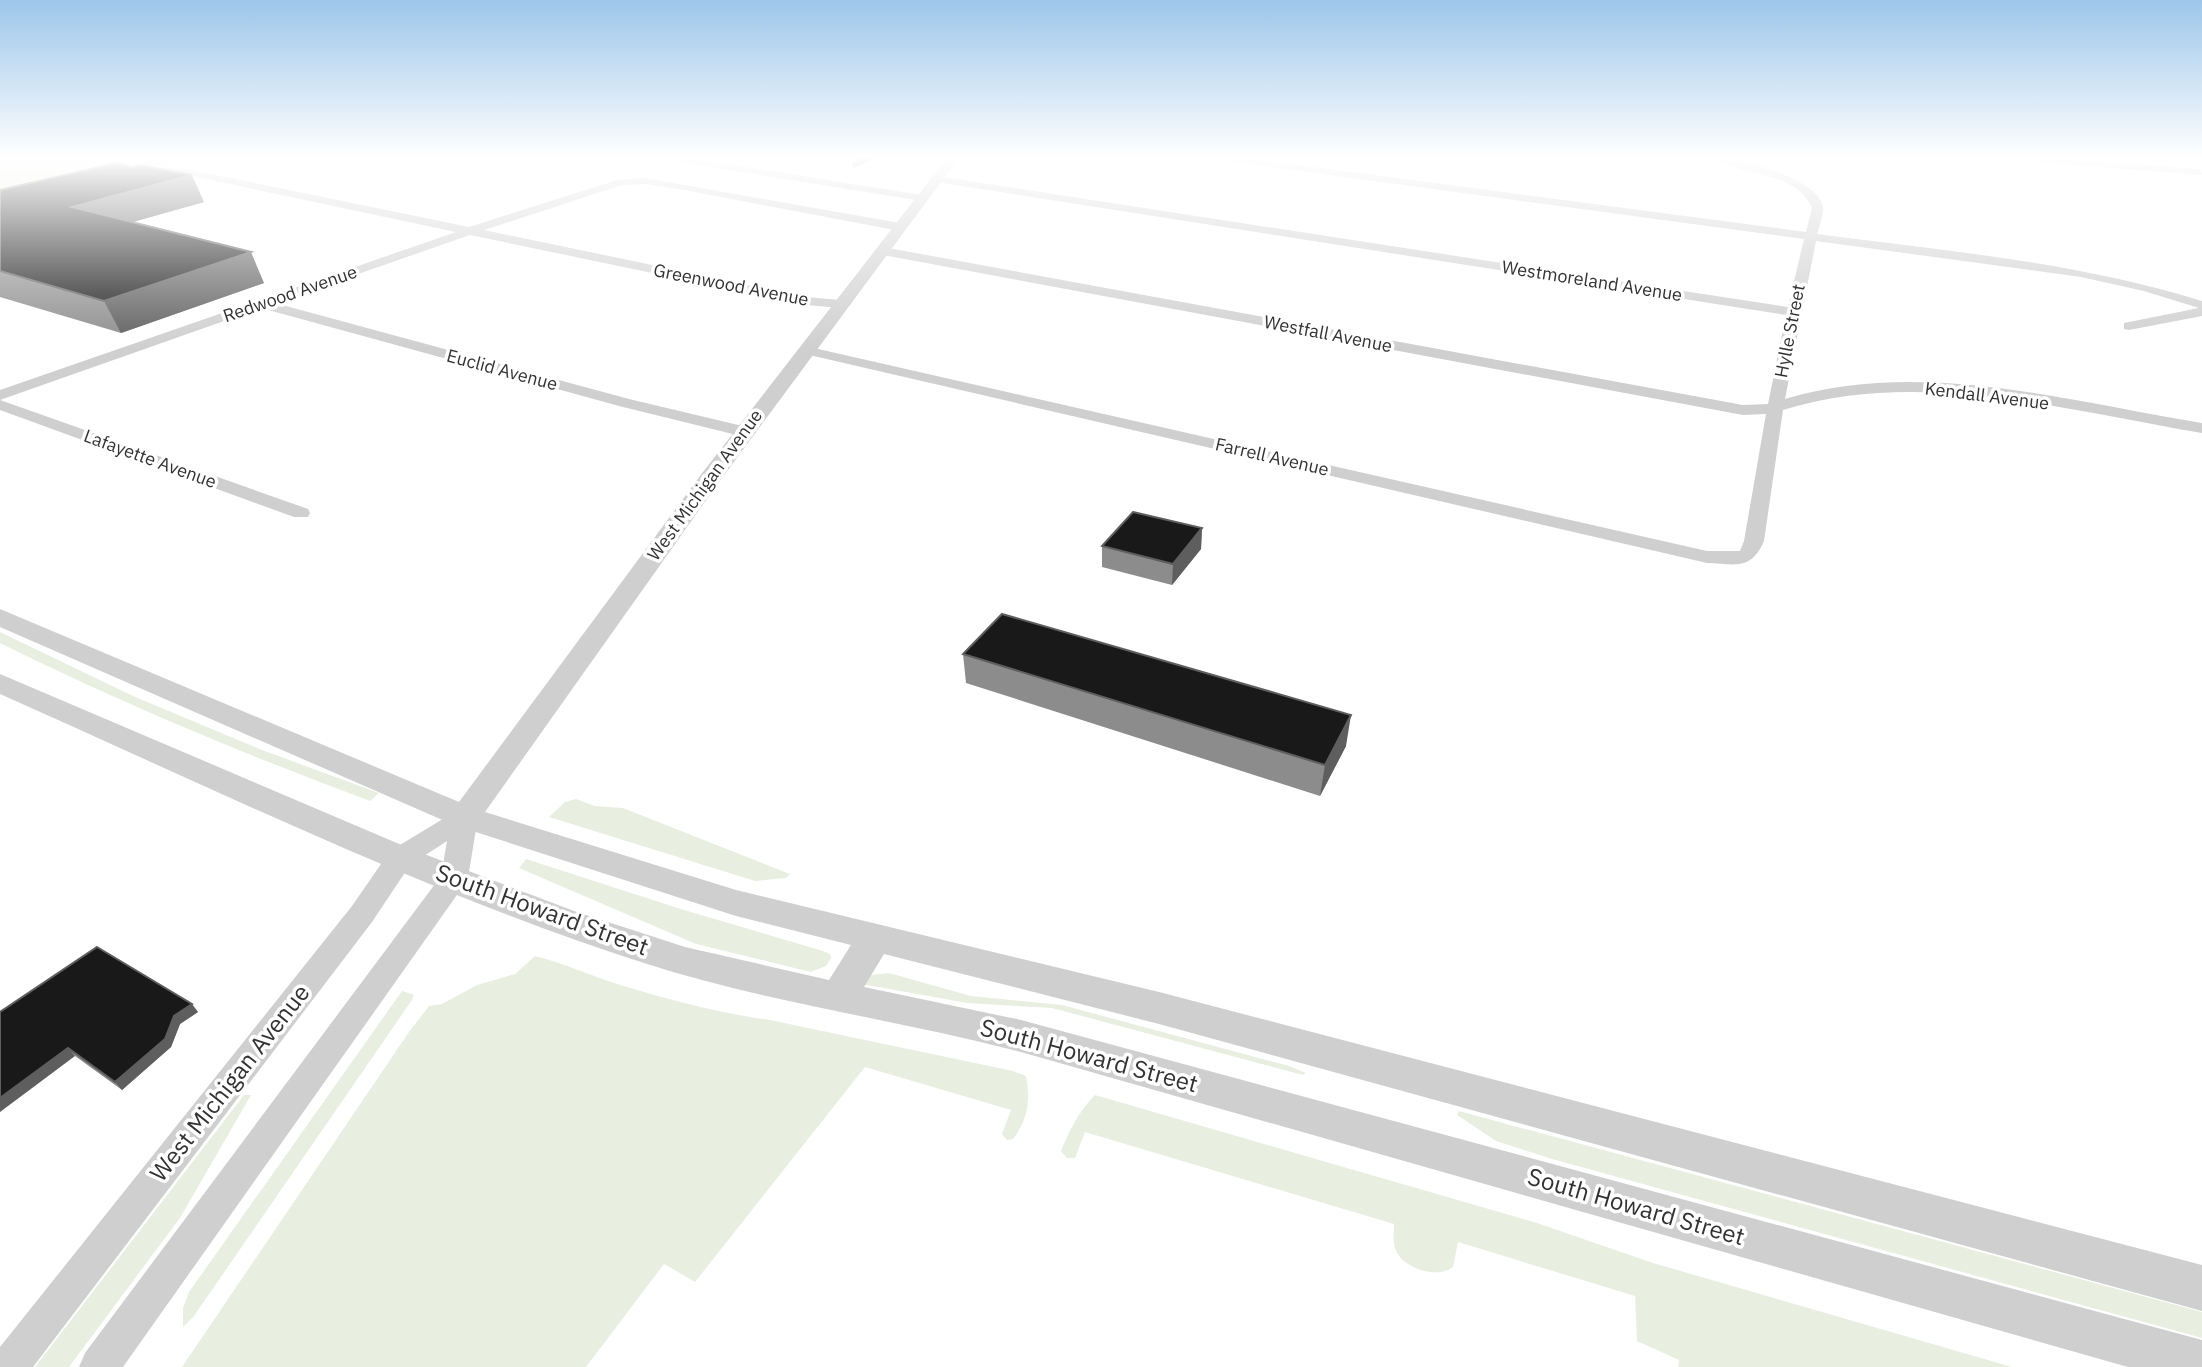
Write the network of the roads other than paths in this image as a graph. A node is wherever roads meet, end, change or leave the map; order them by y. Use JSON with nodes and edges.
{"nodes":[{"id":1,"x":430,"y":223,"type":"edge"},
{"id":2,"x":494,"y":223,"type":"edge"},
{"id":3,"x":877,"y":223,"type":"edge"},
{"id":4,"x":903,"y":223,"type":"edge"},
{"id":5,"x":1218,"y":223,"type":"edge"},
{"id":6,"x":1711,"y":223,"type":"edge"},
{"id":7,"x":1814,"y":223,"type":"edge"},
{"id":8,"x":900,"y":227,"type":"junction"},
{"id":9,"x":469,"y":231,"type":"junction"},
{"id":10,"x":1810,"y":236,"type":"junction"},
{"id":11,"x":883,"y":251,"type":"junction"},
{"id":12,"x":261,"y":304,"type":"junction"},
{"id":13,"x":841,"y":304,"type":"junction"},
{"id":14,"x":2202,"y":305,"type":"edge"},
{"id":15,"x":1792,"y":312,"type":"junction"},
{"id":16,"x":2202,"y":312,"type":"edge"},
{"id":17,"x":2129,"y":327,"type":"dead end"},
{"id":18,"x":805,"y":350,"type":"junction"},
{"id":19,"x":0,"y":395,"type":"edge"},
{"id":20,"x":0,"y":405,"type":"edge"},
{"id":21,"x":1773,"y":410,"type":"junction"},
{"id":22,"x":2202,"y":428,"type":"edge"},
{"id":23,"x":745,"y":432,"type":"junction"},
{"id":24,"x":301,"y":513,"type":"dead end"},
{"id":25,"x":1740,"y":558,"type":"joint"},
{"id":26,"x":0,"y":617,"type":"edge"},
{"id":27,"x":0,"y":683,"type":"edge"},
{"id":28,"x":465,"y":817,"type":"junction"},
{"id":29,"x":400,"y":858,"type":"junction"},
{"id":30,"x":454,"y":878,"type":"junction"},
{"id":31,"x":875,"y":937,"type":"junction"},
{"id":32,"x":838,"y":998,"type":"junction"},
{"id":33,"x":2202,"y":1288,"type":"edge"},
{"id":34,"x":2202,"y":1364,"type":"edge"},
{"id":35,"x":9,"y":1367,"type":"edge"},
{"id":36,"x":99,"y":1367,"type":"edge"}],
"edges":[{"from":1,"to":9,"type":"street","name":"Greenwood Avenue"},
{"from":2,"to":9,"type":"street","name":"Redwood Avenue"},
{"from":3,"to":8,"type":"street","name":"Redwood Avenue"},
{"from":4,"to":8,"type":"street","name":"West Michigan Avenue"},
{"from":5,"to":15,"type":"street","name":"Westmoreland Avenue"},
{"from":6,"to":10,"type":"street"},
{"from":7,"to":10,"type":"street","name":"Hylle Street"},
{"from":8,"to":11,"type":"street","name":"West Michigan Avenue"},
{"from":9,"to":12,"type":"street","name":"Redwood Avenue"},
{"from":9,"to":13,"type":"street","name":"Greenwood Avenue"},
{"from":10,"to":14,"type":"street"},
{"from":10,"to":15,"type":"street","name":"Hylle Street"},
{"from":11,"to":13,"type":"street","name":"West Michigan Avenue"},
{"from":11,"to":21,"type":"street","name":"Westfall Avenue"},
{"from":12,"to":19,"type":"street","name":"Redwood Avenue"},
{"from":12,"to":23,"type":"street","name":"Euclid Avenue"},
{"from":13,"to":18,"type":"street","name":"West Michigan Avenue"},
{"from":15,"to":21,"type":"street","name":"Hylle Street"},
{"from":16,"to":17,"type":"street"},
{"from":18,"to":23,"type":"street","name":"West Michigan Avenue"},
{"from":18,"to":25,"type":"street","name":"Farrell Avenue"},
{"from":20,"to":24,"type":"street","name":"Lafayette Avenue"},
{"from":21,"to":22,"type":"street","name":"Kendall Avenue"},
{"from":21,"to":25,"type":"street","name":"Hylle Street"},
{"from":23,"to":28,"type":"street","name":"West Michigan Avenue"},
{"from":26,"to":28,"type":"street"},
{"from":27,"to":29,"type":"street","name":"South Howard Street"},
{"from":28,"to":29,"type":"street","name":"West Michigan Avenue"},
{"from":28,"to":30,"type":"street","name":"West Michigan Avenue"},
{"from":28,"to":31,"type":"street"},
{"from":29,"to":30,"type":"street","name":"South Howard Street"},
{"from":29,"to":35,"type":"street","name":"West Michigan Avenue"},
{"from":30,"to":32,"type":"street","name":"South Howard Street"},
{"from":30,"to":36,"type":"street","name":"West Michigan Avenue"},
{"from":31,"to":32,"type":"street"},
{"from":31,"to":33,"type":"street"},
{"from":32,"to":34,"type":"street","name":"South Howard Street"}]}
